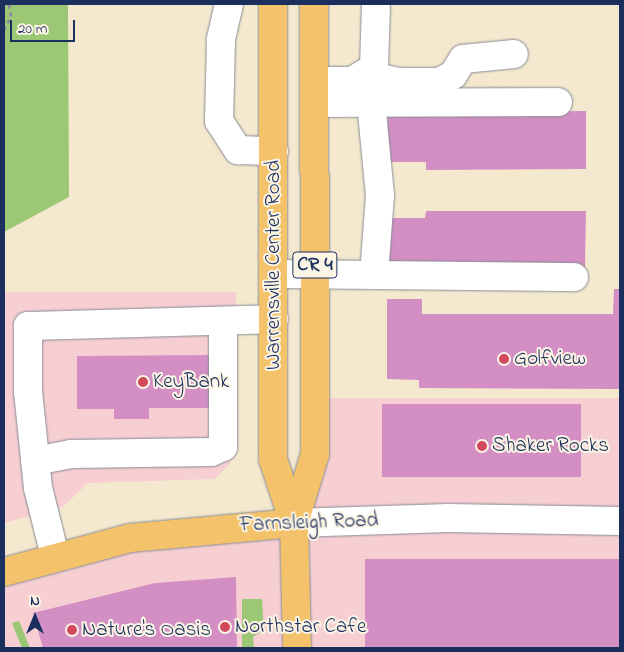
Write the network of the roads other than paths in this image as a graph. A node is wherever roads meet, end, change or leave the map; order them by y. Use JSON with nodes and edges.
{"nodes":[{"id":1,"x":229,"y":4,"type":"edge"},
{"id":2,"x":273,"y":4,"type":"edge"},
{"id":3,"x":314,"y":4,"type":"edge"},
{"id":4,"x":376,"y":4,"type":"edge"},
{"id":5,"x":514,"y":54,"type":"dead end"},
{"id":6,"x":366,"y":75,"type":"junction"},
{"id":7,"x":314,"y":92,"type":"junction"},
{"id":8,"x":371,"y":102,"type":"junction"},
{"id":9,"x":558,"y":102,"type":"dead end"},
{"id":10,"x":274,"y":151,"type":"junction"},
{"id":11,"x":274,"y":274,"type":"junction"},
{"id":12,"x":315,"y":275,"type":"junction"},
{"id":13,"x":374,"y":275,"type":"junction"},
{"id":14,"x":574,"y":278,"type":"dead end"},
{"id":15,"x":274,"y":318,"type":"junction"},
{"id":16,"x":223,"y":321,"type":"junction"},
{"id":17,"x":35,"y":461,"type":"junction"},
{"id":18,"x":620,"y":521,"type":"edge"},
{"id":19,"x":294,"y":523,"type":"junction"},
{"id":20,"x":55,"y":556,"type":"junction"},
{"id":21,"x":4,"y":572,"type":"edge"},
{"id":22,"x":297,"y":648,"type":"edge"}],
"edges":[{"from":1,"to":10,"type":"street"},
{"from":2,"to":10,"type":"main road","name":"Warrensville Center Road"},
{"from":3,"to":7,"type":"main road","name":"Warrensville Center Road","number":"CR 4"},
{"from":4,"to":6,"type":"street"},
{"from":5,"to":6,"type":"street"},
{"from":6,"to":7,"type":"street"},
{"from":7,"to":8,"type":"street"},
{"from":7,"to":12,"type":"main road","name":"Warrensville Center Road","number":"CR 4"},
{"from":8,"to":9,"type":"street"},
{"from":8,"to":13,"type":"street"},
{"from":10,"to":11,"type":"main road","name":"Warrensville Center Road"},
{"from":11,"to":12,"type":"street"},
{"from":11,"to":15,"type":"main road","name":"Warrensville Center Road","number":"CR 4"},
{"from":12,"to":13,"type":"street"},
{"from":12,"to":19,"type":"main road","name":"Warrensville Center Road","number":"CR 4"},
{"from":13,"to":14,"type":"street"},
{"from":15,"to":16,"type":"street"},
{"from":15,"to":19,"type":"main road","name":"Warrensville Center Road","number":"CR 4"},
{"from":16,"to":17,"type":"street"},
{"from":16,"to":17,"type":"street"},
{"from":17,"to":20,"type":"street"},
{"from":18,"to":19,"type":"street","name":"Farnsleigh Road"},
{"from":19,"to":20,"type":"main road","name":"Farnsleigh Road"},
{"from":19,"to":22,"type":"main road","name":"Warrensville Center Road","number":"CR 4"},
{"from":20,"to":21,"type":"main road","name":"Farnsleigh Road"}]}
